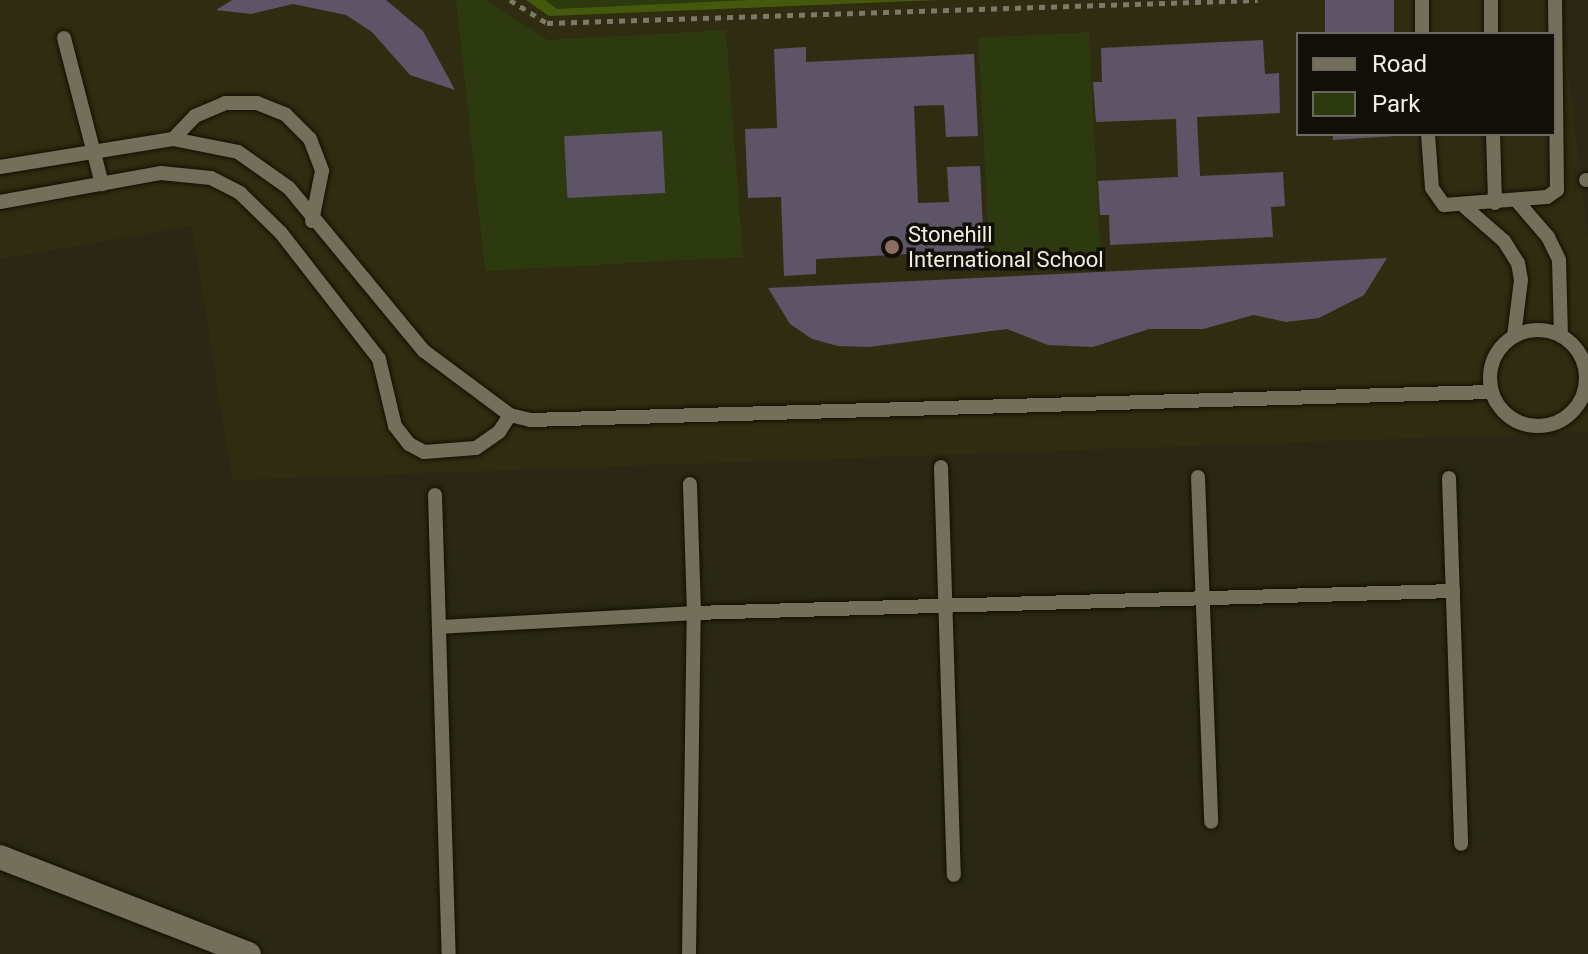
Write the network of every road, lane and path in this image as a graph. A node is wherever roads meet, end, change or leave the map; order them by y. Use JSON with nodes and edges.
{"nodes":[{"id":1,"x":510,"y":0,"type":"edge"},
{"id":2,"x":1242,"y":0,"type":"edge"},
{"id":3,"x":1258,"y":0,"type":"edge"},
{"id":4,"x":1422,"y":0,"type":"edge"},
{"id":5,"x":1491,"y":0,"type":"edge"},
{"id":6,"x":1555,"y":0,"type":"edge"},
{"id":7,"x":1422,"y":32,"type":"edge"},
{"id":8,"x":1491,"y":32,"type":"edge"},
{"id":9,"x":1556,"y":32,"type":"edge"},
{"id":10,"x":64,"y":38,"type":"dead end"},
{"id":11,"x":1556,"y":62,"type":"edge"},
{"id":12,"x":1428,"y":136,"type":"edge"},
{"id":13,"x":1493,"y":136,"type":"edge"},
{"id":14,"x":173,"y":139,"type":"junction"},
{"id":15,"x":92,"y":149,"type":"junction"},
{"id":16,"x":0,"y":167,"type":"edge"},
{"id":17,"x":102,"y":184,"type":"junction"},
{"id":18,"x":1517,"y":201,"type":"junction"},
{"id":19,"x":0,"y":202,"type":"edge"},
{"id":20,"x":1495,"y":203,"type":"junction"},
{"id":21,"x":1465,"y":207,"type":"junction"},
{"id":22,"x":312,"y":221,"type":"junction"},
{"id":23,"x":1561,"y":335,"type":"junction"},
{"id":24,"x":1514,"y":336,"type":"junction"},
{"id":25,"x":1491,"y":392,"type":"junction"},
{"id":26,"x":510,"y":415,"type":"junction"},
{"id":27,"x":941,"y":467,"type":"dead end"},
{"id":28,"x":1198,"y":477,"type":"dead end"},
{"id":29,"x":1449,"y":478,"type":"dead end"},
{"id":30,"x":690,"y":484,"type":"dead end"},
{"id":31,"x":435,"y":495,"type":"dead end"},
{"id":32,"x":1453,"y":591,"type":"junction"},
{"id":33,"x":1203,"y":598,"type":"junction"},
{"id":34,"x":945,"y":606,"type":"junction"},
{"id":35,"x":694,"y":613,"type":"junction"},
{"id":36,"x":439,"y":627,"type":"junction"},
{"id":37,"x":1211,"y":822,"type":"dead end"},
{"id":38,"x":1461,"y":844,"type":"dead end"},
{"id":39,"x":0,"y":857,"type":"edge"},
{"id":40,"x":954,"y":875,"type":"dead end"},
{"id":41,"x":249,"y":954,"type":"edge"},
{"id":42,"x":449,"y":954,"type":"edge"},
{"id":43,"x":689,"y":954,"type":"edge"}],
"edges":[{"from":1,"to":2,"type":"path"},
{"from":2,"to":3,"type":"path"},
{"from":4,"to":7,"type":"lane"},
{"from":5,"to":8,"type":"lane"},
{"from":6,"to":9,"type":"lane"},
{"from":10,"to":15,"type":"lane"},
{"from":11,"to":18,"type":"lane"},
{"from":12,"to":21,"type":"lane"},
{"from":13,"to":20,"type":"lane"},
{"from":14,"to":15,"type":"lane"},
{"from":14,"to":22,"type":"lane"},
{"from":14,"to":22,"type":"lane"},
{"from":15,"to":16,"type":"lane"},
{"from":15,"to":17,"type":"lane"},
{"from":17,"to":19,"type":"lane"},
{"from":17,"to":26,"type":"lane"},
{"from":18,"to":20,"type":"lane"},
{"from":18,"to":23,"type":"lane"},
{"from":20,"to":21,"type":"lane"},
{"from":21,"to":24,"type":"lane"},
{"from":22,"to":26,"type":"lane"},
{"from":23,"to":24,"type":"lane"},
{"from":23,"to":25,"type":"lane"},
{"from":24,"to":25,"type":"lane"},
{"from":25,"to":26,"type":"lane"},
{"from":27,"to":34,"type":"lane"},
{"from":28,"to":33,"type":"lane"},
{"from":29,"to":32,"type":"lane"},
{"from":30,"to":35,"type":"lane"},
{"from":31,"to":36,"type":"lane"},
{"from":32,"to":33,"type":"lane"},
{"from":32,"to":38,"type":"lane"},
{"from":33,"to":34,"type":"lane"},
{"from":33,"to":37,"type":"lane"},
{"from":34,"to":35,"type":"lane"},
{"from":34,"to":40,"type":"lane"},
{"from":35,"to":36,"type":"lane"},
{"from":35,"to":43,"type":"lane"},
{"from":36,"to":42,"type":"lane"},
{"from":39,"to":41,"type":"street"}]}
